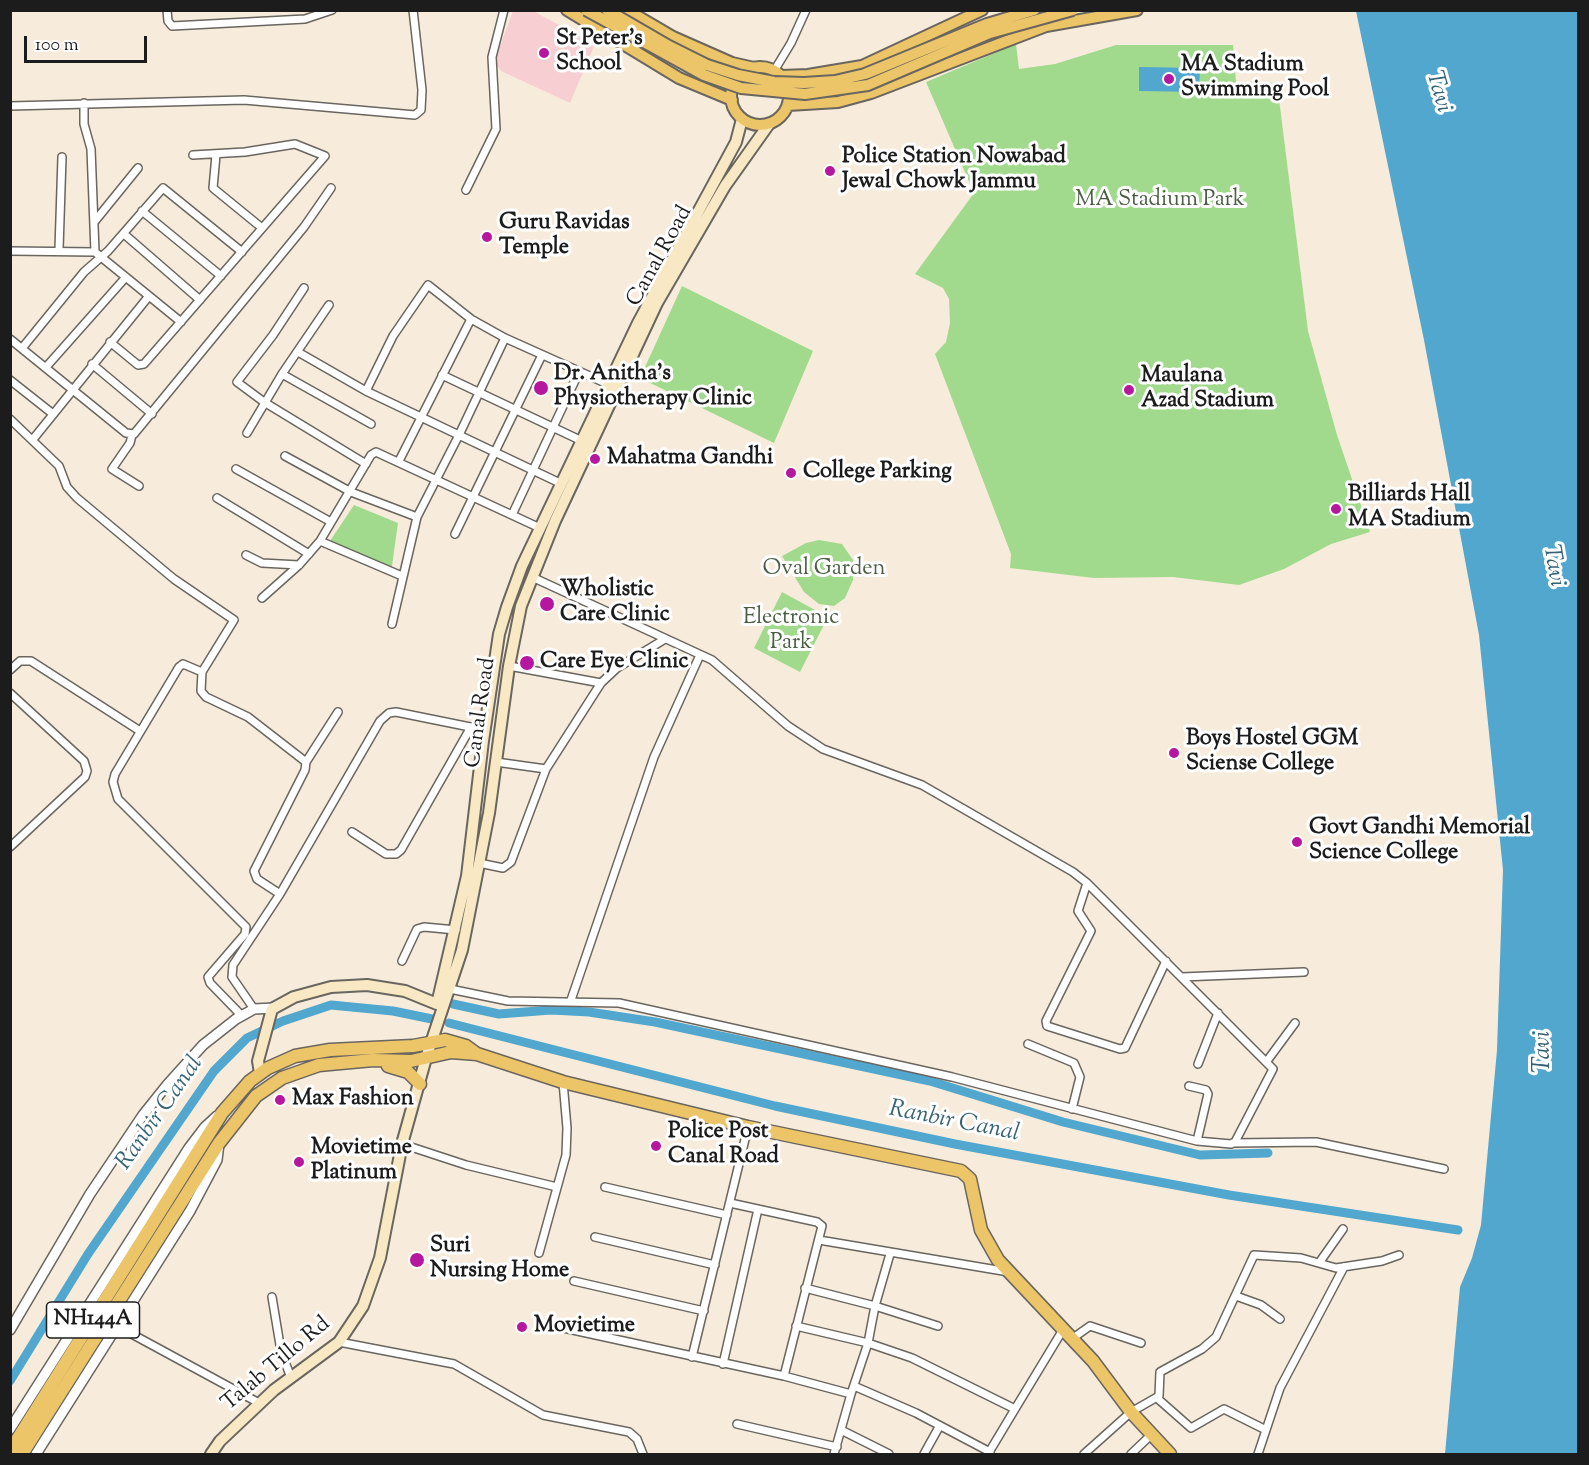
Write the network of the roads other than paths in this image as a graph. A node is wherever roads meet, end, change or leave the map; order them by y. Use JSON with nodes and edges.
{"nodes":[{"id":1,"x":167,"y":10,"type":"edge"},
{"id":2,"x":332,"y":10,"type":"edge"},
{"id":3,"x":413,"y":10,"type":"edge"},
{"id":4,"x":504,"y":10,"type":"edge"},
{"id":5,"x":567,"y":10,"type":"edge"},
{"id":6,"x":586,"y":10,"type":"edge"},
{"id":7,"x":607,"y":10,"type":"edge"},
{"id":8,"x":627,"y":10,"type":"edge"},
{"id":9,"x":806,"y":10,"type":"edge"},
{"id":10,"x":982,"y":10,"type":"edge"},
{"id":11,"x":1006,"y":10,"type":"edge"},
{"id":12,"x":1034,"y":10,"type":"edge"},
{"id":13,"x":1057,"y":10,"type":"edge"},
{"id":14,"x":1073,"y":10,"type":"edge"},
{"id":15,"x":1137,"y":10,"type":"edge"},
{"id":16,"x":1046,"y":26,"type":"junction"},
{"id":17,"x":1034,"y":30,"type":"junction"},
{"id":18,"x":754,"y":68,"type":"junction"},
{"id":19,"x":777,"y":74,"type":"junction"},
{"id":20,"x":732,"y":100,"type":"junction"},
{"id":21,"x":84,"y":103,"type":"junction"},
{"id":22,"x":788,"y":105,"type":"junction"},
{"id":23,"x":10,"y":106,"type":"edge"},
{"id":24,"x":742,"y":119,"type":"junction"},
{"id":25,"x":769,"y":124,"type":"junction"},
{"id":26,"x":193,"y":155,"type":"dead end"},
{"id":27,"x":216,"y":155,"type":"junction"},
{"id":28,"x":62,"y":157,"type":"dead end"},
{"id":29,"x":138,"y":168,"type":"dead end"},
{"id":30,"x":331,"y":188,"type":"dead end"},
{"id":31,"x":466,"y":190,"type":"dead end"},
{"id":32,"x":142,"y":211,"type":"junction"},
{"id":33,"x":95,"y":221,"type":"junction"},
{"id":34,"x":262,"y":228,"type":"junction"},
{"id":35,"x":124,"y":234,"type":"junction"},
{"id":36,"x":59,"y":249,"type":"junction"},
{"id":37,"x":10,"y":251,"type":"edge"},
{"id":38,"x":95,"y":252,"type":"junction"},
{"id":39,"x":242,"y":252,"type":"junction"},
{"id":40,"x":102,"y":257,"type":"junction"},
{"id":41,"x":221,"y":276,"type":"junction"},
{"id":42,"x":126,"y":277,"type":"junction"},
{"id":43,"x":304,"y":288,"type":"dead end"},
{"id":44,"x":149,"y":296,"type":"junction"},
{"id":45,"x":200,"y":300,"type":"junction"},
{"id":46,"x":329,"y":304,"type":"dead end"},
{"id":47,"x":471,"y":319,"type":"junction"},
{"id":48,"x":181,"y":322,"type":"junction"},
{"id":49,"x":504,"y":338,"type":"junction"},
{"id":50,"x":10,"y":339,"type":"edge"},
{"id":51,"x":110,"y":342,"type":"junction"},
{"id":52,"x":20,"y":345,"type":"junction"},
{"id":53,"x":10,"y":351,"type":"edge"},
{"id":54,"x":298,"y":352,"type":"junction"},
{"id":55,"x":542,"y":355,"type":"junction"},
{"id":56,"x":92,"y":364,"type":"junction"},
{"id":57,"x":47,"y":366,"type":"junction"},
{"id":58,"x":579,"y":372,"type":"junction"},
{"id":59,"x":282,"y":374,"type":"junction"},
{"id":60,"x":442,"y":375,"type":"junction"},
{"id":61,"x":10,"y":380,"type":"edge"},
{"id":62,"x":614,"y":387,"type":"junction"},
{"id":63,"x":73,"y":388,"type":"junction"},
{"id":64,"x":366,"y":391,"type":"junction"},
{"id":65,"x":479,"y":393,"type":"junction"},
{"id":66,"x":264,"y":402,"type":"junction"},
{"id":67,"x":517,"y":411,"type":"junction"},
{"id":68,"x":53,"y":414,"type":"junction"},
{"id":69,"x":152,"y":414,"type":"junction"},
{"id":70,"x":422,"y":417,"type":"junction"},
{"id":71,"x":10,"y":419,"type":"edge"},
{"id":72,"x":371,"y":424,"type":"dead end"},
{"id":73,"x":552,"y":427,"type":"junction"},
{"id":74,"x":247,"y":433,"type":"dead end"},
{"id":75,"x":132,"y":435,"type":"junction"},
{"id":76,"x":459,"y":435,"type":"junction"},
{"id":77,"x":33,"y":438,"type":"junction"},
{"id":78,"x":582,"y":441,"type":"junction"},
{"id":79,"x":496,"y":452,"type":"junction"},
{"id":80,"x":285,"y":456,"type":"dead end"},
{"id":81,"x":399,"y":461,"type":"junction"},
{"id":82,"x":366,"y":464,"type":"junction"},
{"id":83,"x":236,"y":469,"type":"dead end"},
{"id":84,"x":532,"y":470,"type":"junction"},
{"id":85,"x":437,"y":479,"type":"junction"},
{"id":86,"x":562,"y":484,"type":"junction"},
{"id":87,"x":139,"y":486,"type":"dead end"},
{"id":88,"x":351,"y":492,"type":"junction"},
{"id":89,"x":474,"y":497,"type":"junction"},
{"id":90,"x":217,"y":498,"type":"dead end"},
{"id":91,"x":512,"y":515,"type":"junction"},
{"id":92,"x":417,"y":517,"type":"junction"},
{"id":93,"x":331,"y":522,"type":"junction"},
{"id":94,"x":540,"y":528,"type":"junction"},
{"id":95,"x":455,"y":534,"type":"dead end"},
{"id":96,"x":320,"y":541,"type":"junction"},
{"id":97,"x":309,"y":554,"type":"junction"},
{"id":98,"x":246,"y":555,"type":"dead end"},
{"id":99,"x":299,"y":565,"type":"junction"},
{"id":100,"x":402,"y":576,"type":"junction"},
{"id":101,"x":532,"y":577,"type":"junction"},
{"id":102,"x":262,"y":598,"type":"dead end"},
{"id":103,"x":392,"y":624,"type":"dead end"},
{"id":104,"x":665,"y":639,"type":"junction"},
{"id":105,"x":700,"y":655,"type":"junction"},
{"id":106,"x":509,"y":666,"type":"junction"},
{"id":107,"x":10,"y":670,"type":"edge"},
{"id":108,"x":202,"y":672,"type":"junction"},
{"id":109,"x":602,"y":684,"type":"junction"},
{"id":110,"x":10,"y":693,"type":"edge"},
{"id":111,"x":338,"y":712,"type":"dead end"},
{"id":112,"x":471,"y":727,"type":"junction"},
{"id":113,"x":485,"y":730,"type":"junction"},
{"id":114,"x":140,"y":731,"type":"junction"},
{"id":115,"x":306,"y":762,"type":"junction"},
{"id":116,"x":496,"y":762,"type":"junction"},
{"id":117,"x":546,"y":769,"type":"junction"},
{"id":118,"x":352,"y":832,"type":"dead end"},
{"id":119,"x":10,"y":847,"type":"edge"},
{"id":120,"x":479,"y":863,"type":"junction"},
{"id":121,"x":1087,"y":883,"type":"junction"},
{"id":122,"x":280,"y":894,"type":"junction"},
{"id":123,"x":456,"y":930,"type":"junction"},
{"id":124,"x":402,"y":961,"type":"dead end"},
{"id":125,"x":1166,"y":961,"type":"junction"},
{"id":126,"x":1304,"y":972,"type":"dead end"},
{"id":127,"x":1182,"y":977,"type":"junction"},
{"id":128,"x":450,"y":989,"type":"junction"},
{"id":129,"x":571,"y":1000,"type":"junction"},
{"id":130,"x":254,"y":1009,"type":"junction"},
{"id":131,"x":272,"y":1013,"type":"junction"},
{"id":132,"x":1218,"y":1013,"type":"junction"},
{"id":133,"x":242,"y":1016,"type":"junction"},
{"id":134,"x":1295,"y":1023,"type":"dead end"},
{"id":135,"x":430,"y":1043,"type":"junction"},
{"id":136,"x":1028,"y":1044,"type":"dead end"},
{"id":137,"x":477,"y":1054,"type":"junction"},
{"id":138,"x":426,"y":1058,"type":"junction"},
{"id":139,"x":371,"y":1060,"type":"junction"},
{"id":140,"x":1267,"y":1060,"type":"junction"},
{"id":141,"x":1198,"y":1065,"type":"dead end"},
{"id":142,"x":260,"y":1073,"type":"junction"},
{"id":143,"x":563,"y":1082,"type":"junction"},
{"id":144,"x":420,"y":1084,"type":"junction"},
{"id":145,"x":1189,"y":1086,"type":"dead end"},
{"id":146,"x":1072,"y":1109,"type":"junction"},
{"id":147,"x":222,"y":1113,"type":"junction"},
{"id":148,"x":748,"y":1126,"type":"junction"},
{"id":149,"x":1197,"y":1141,"type":"junction"},
{"id":150,"x":219,"y":1143,"type":"junction"},
{"id":151,"x":1233,"y":1143,"type":"junction"},
{"id":152,"x":402,"y":1144,"type":"junction"},
{"id":153,"x":1444,"y":1169,"type":"dead end"},
{"id":154,"x":557,"y":1187,"type":"junction"},
{"id":155,"x":605,"y":1187,"type":"dead end"},
{"id":156,"x":730,"y":1203,"type":"junction"},
{"id":157,"x":758,"y":1209,"type":"junction"},
{"id":158,"x":727,"y":1215,"type":"junction"},
{"id":159,"x":1343,"y":1229,"type":"dead end"},
{"id":160,"x":596,"y":1237,"type":"dead end"},
{"id":161,"x":819,"y":1240,"type":"junction"},
{"id":162,"x":539,"y":1253,"type":"dead end"},
{"id":163,"x":890,"y":1254,"type":"junction"},
{"id":164,"x":1399,"y":1255,"type":"dead end"},
{"id":165,"x":1318,"y":1263,"type":"junction"},
{"id":166,"x":715,"y":1265,"type":"junction"},
{"id":167,"x":1344,"y":1267,"type":"junction"},
{"id":168,"x":1009,"y":1272,"type":"junction"},
{"id":169,"x":574,"y":1281,"type":"dead end"},
{"id":170,"x":806,"y":1288,"type":"junction"},
{"id":171,"x":1236,"y":1296,"type":"junction"},
{"id":172,"x":272,"y":1297,"type":"dead end"},
{"id":173,"x":875,"y":1306,"type":"junction"},
{"id":174,"x":704,"y":1311,"type":"junction"},
{"id":175,"x":1280,"y":1319,"type":"dead end"},
{"id":176,"x":117,"y":1326,"type":"junction"},
{"id":177,"x":796,"y":1326,"type":"junction"},
{"id":178,"x":938,"y":1326,"type":"dead end"},
{"id":179,"x":559,"y":1327,"type":"dead end"},
{"id":180,"x":1064,"y":1328,"type":"junction"},
{"id":181,"x":10,"y":1330,"type":"edge"},
{"id":182,"x":1076,"y":1335,"type":"junction"},
{"id":183,"x":339,"y":1342,"type":"junction"},
{"id":184,"x":868,"y":1343,"type":"junction"},
{"id":185,"x":1141,"y":1343,"type":"dead end"},
{"id":186,"x":692,"y":1357,"type":"junction"},
{"id":187,"x":723,"y":1364,"type":"junction"},
{"id":188,"x":784,"y":1376,"type":"junction"},
{"id":189,"x":291,"y":1378,"type":"junction"},
{"id":190,"x":852,"y":1390,"type":"junction"},
{"id":191,"x":1152,"y":1401,"type":"junction"},
{"id":192,"x":260,"y":1403,"type":"junction"},
{"id":193,"x":1015,"y":1409,"type":"junction"},
{"id":194,"x":1131,"y":1412,"type":"junction"},
{"id":195,"x":737,"y":1424,"type":"dead end"},
{"id":196,"x":939,"y":1427,"type":"junction"},
{"id":197,"x":10,"y":1429,"type":"edge"},
{"id":198,"x":841,"y":1430,"type":"junction"},
{"id":199,"x":1266,"y":1430,"type":"junction"},
{"id":200,"x":1152,"y":1434,"type":"junction"},
{"id":201,"x":10,"y":1451,"type":"edge"},
{"id":202,"x":835,"y":1451,"type":"edge"},
{"id":203,"x":989,"y":1453,"type":"edge"},
{"id":204,"x":22,"y":1455,"type":"edge"},
{"id":205,"x":36,"y":1455,"type":"edge"},
{"id":206,"x":211,"y":1455,"type":"edge"},
{"id":207,"x":643,"y":1455,"type":"edge"},
{"id":208,"x":890,"y":1455,"type":"edge"},
{"id":209,"x":924,"y":1455,"type":"edge"},
{"id":210,"x":1084,"y":1455,"type":"edge"},
{"id":211,"x":1131,"y":1455,"type":"edge"},
{"id":212,"x":1170,"y":1455,"type":"edge"},
{"id":213,"x":1258,"y":1455,"type":"edge"}],
"edges":[{"from":1,"to":2,"type":"street"},
{"from":3,"to":21,"type":"street"},
{"from":4,"to":31,"type":"street"},
{"from":5,"to":20,"type":"main road"},
{"from":6,"to":14,"type":"main road","bridge":true},
{"from":7,"to":12,"type":"main road","bridge":true},
{"from":8,"to":18,"type":"main road"},
{"from":9,"to":19,"type":"street"},
{"from":10,"to":19,"type":"main road"},
{"from":11,"to":17,"type":"main road"},
{"from":13,"to":16,"type":"main road"},
{"from":15,"to":16,"type":"main road"},
{"from":16,"to":17,"type":"main road"},
{"from":17,"to":22,"type":"main road"},
{"from":18,"to":19,"type":"main road"},
{"from":18,"to":20,"type":"main road"},
{"from":19,"to":22,"type":"main road"},
{"from":20,"to":24,"type":"main road"},
{"from":21,"to":23,"type":"street"},
{"from":21,"to":33,"type":"street"},
{"from":22,"to":25,"type":"main road"},
{"from":24,"to":25,"type":"main road"},
{"from":24,"to":62,"type":"main road","name":"Canal Road"},
{"from":25,"to":62,"type":"main road","name":"Canal Road"},
{"from":26,"to":27,"type":"street"},
{"from":27,"to":34,"type":"street"},
{"from":27,"to":34,"type":"street"},
{"from":28,"to":36,"type":"street"},
{"from":29,"to":33,"type":"street"},
{"from":30,"to":69,"type":"street"},
{"from":32,"to":35,"type":"street"},
{"from":32,"to":39,"type":"street"},
{"from":32,"to":41,"type":"street"},
{"from":33,"to":38,"type":"street"},
{"from":34,"to":39,"type":"street"},
{"from":35,"to":40,"type":"street"},
{"from":35,"to":45,"type":"street"},
{"from":36,"to":37,"type":"street"},
{"from":36,"to":38,"type":"street"},
{"from":38,"to":40,"type":"street"},
{"from":39,"to":41,"type":"street"},
{"from":40,"to":42,"type":"street"},
{"from":40,"to":52,"type":"street"},
{"from":41,"to":45,"type":"street"},
{"from":42,"to":44,"type":"street"},
{"from":42,"to":57,"type":"street"},
{"from":43,"to":66,"type":"street"},
{"from":44,"to":48,"type":"street"},
{"from":44,"to":51,"type":"street"},
{"from":45,"to":48,"type":"street"},
{"from":46,"to":54,"type":"street"},
{"from":47,"to":49,"type":"street"},
{"from":47,"to":60,"type":"street"},
{"from":47,"to":64,"type":"street"},
{"from":48,"to":51,"type":"street"},
{"from":49,"to":55,"type":"street"},
{"from":49,"to":65,"type":"street"},
{"from":50,"to":52,"type":"street"},
{"from":51,"to":56,"type":"street"},
{"from":52,"to":53,"type":"street"},
{"from":52,"to":57,"type":"street"},
{"from":54,"to":59,"type":"street"},
{"from":54,"to":64,"type":"street"},
{"from":55,"to":58,"type":"street"},
{"from":55,"to":67,"type":"street"},
{"from":56,"to":63,"type":"street"},
{"from":56,"to":69,"type":"street"},
{"from":57,"to":63,"type":"street"},
{"from":58,"to":62,"type":"street"},
{"from":58,"to":73,"type":"street"},
{"from":59,"to":66,"type":"street"},
{"from":59,"to":72,"type":"street"},
{"from":60,"to":65,"type":"street"},
{"from":60,"to":70,"type":"street"},
{"from":61,"to":68,"type":"street"},
{"from":62,"to":78,"type":"main road","name":"Canal Road"},
{"from":62,"to":101,"type":"main road","name":"Canal Road"},
{"from":63,"to":68,"type":"street"},
{"from":63,"to":75,"type":"street"},
{"from":64,"to":70,"type":"street"},
{"from":65,"to":67,"type":"street"},
{"from":65,"to":76,"type":"street"},
{"from":66,"to":74,"type":"street"},
{"from":66,"to":82,"type":"street"},
{"from":67,"to":73,"type":"street"},
{"from":67,"to":79,"type":"street"},
{"from":68,"to":77,"type":"street"},
{"from":69,"to":75,"type":"street"},
{"from":70,"to":76,"type":"street"},
{"from":70,"to":81,"type":"street"},
{"from":71,"to":77,"type":"street"},
{"from":73,"to":78,"type":"street"},
{"from":73,"to":84,"type":"street"},
{"from":75,"to":87,"type":"street"},
{"from":76,"to":79,"type":"street"},
{"from":76,"to":85,"type":"street"},
{"from":77,"to":108,"type":"street"},
{"from":78,"to":86,"type":"main road","name":"Canal Road"},
{"from":79,"to":84,"type":"street"},
{"from":79,"to":89,"type":"street"},
{"from":80,"to":88,"type":"street"},
{"from":81,"to":82,"type":"street"},
{"from":81,"to":85,"type":"street"},
{"from":82,"to":88,"type":"street"},
{"from":83,"to":93,"type":"street"},
{"from":84,"to":86,"type":"street"},
{"from":84,"to":91,"type":"street"},
{"from":85,"to":89,"type":"street"},
{"from":85,"to":92,"type":"street"},
{"from":86,"to":94,"type":"main road","name":"Canal Road"},
{"from":88,"to":92,"type":"street"},
{"from":88,"to":93,"type":"street"},
{"from":89,"to":91,"type":"street"},
{"from":89,"to":95,"type":"street"},
{"from":90,"to":97,"type":"street"},
{"from":91,"to":94,"type":"street"},
{"from":92,"to":100,"type":"street"},
{"from":93,"to":96,"type":"street"},
{"from":94,"to":113,"type":"main road","name":"Canal Road"},
{"from":96,"to":97,"type":"street"},
{"from":96,"to":100,"type":"street"},
{"from":97,"to":99,"type":"street"},
{"from":98,"to":99,"type":"street"},
{"from":99,"to":102,"type":"street"},
{"from":100,"to":103,"type":"street"},
{"from":101,"to":104,"type":"street"},
{"from":101,"to":106,"type":"main road","name":"Canal Road"},
{"from":104,"to":105,"type":"street"},
{"from":104,"to":109,"type":"street"},
{"from":105,"to":121,"type":"street"},
{"from":105,"to":129,"type":"street"},
{"from":106,"to":109,"type":"street"},
{"from":106,"to":116,"type":"main road","name":"Canal Road"},
{"from":107,"to":114,"type":"street"},
{"from":108,"to":114,"type":"street"},
{"from":108,"to":115,"type":"street"},
{"from":109,"to":117,"type":"street"},
{"from":110,"to":119,"type":"street"},
{"from":111,"to":115,"type":"street"},
{"from":112,"to":113,"type":"street"},
{"from":112,"to":118,"type":"street"},
{"from":112,"to":122,"type":"street"},
{"from":113,"to":123,"type":"main road","name":"Canal Road"},
{"from":114,"to":133,"type":"street"},
{"from":115,"to":122,"type":"street"},
{"from":116,"to":117,"type":"street"},
{"from":116,"to":120,"type":"main road","name":"Canal Road"},
{"from":117,"to":120,"type":"street"},
{"from":120,"to":128,"type":"main road","name":"Canal Road"},
{"from":121,"to":125,"type":"street"},
{"from":121,"to":125,"type":"street"},
{"from":122,"to":130,"type":"street"},
{"from":123,"to":124,"type":"street"},
{"from":123,"to":131,"type":"main road","name":"Canal Road"},
{"from":125,"to":127,"type":"street"},
{"from":126,"to":127,"type":"street"},
{"from":127,"to":132,"type":"street"},
{"from":128,"to":129,"type":"street"},
{"from":128,"to":135,"type":"main road","name":"Canal Road"},
{"from":129,"to":146,"type":"street"},
{"from":130,"to":131,"type":"street"},
{"from":130,"to":133,"type":"street"},
{"from":131,"to":142,"type":"main road"},
{"from":132,"to":140,"type":"street"},
{"from":132,"to":141,"type":"street"},
{"from":133,"to":181,"type":"street"},
{"from":134,"to":140,"type":"street"},
{"from":135,"to":137,"type":"highway","number":"NH144A"},
{"from":135,"to":138,"type":"main road","name":"Canal Road"},
{"from":135,"to":142,"type":"highway","number":"NH144A"},
{"from":136,"to":146,"type":"street"},
{"from":137,"to":138,"type":"highway","number":"NH144A"},
{"from":137,"to":143,"type":"highway","number":"NH144A"},
{"from":138,"to":139,"type":"highway","number":"NH144A"},
{"from":138,"to":144,"type":"main road","name":"Talab Tillo Rd"},
{"from":139,"to":144,"type":"highway"},
{"from":139,"to":150,"type":"highway","number":"NH144A"},
{"from":140,"to":151,"type":"street"},
{"from":142,"to":147,"type":"highway","number":"NH144A"},
{"from":143,"to":148,"type":"highway","number":"NH144A"},
{"from":143,"to":154,"type":"street"},
{"from":144,"to":152,"type":"main road","name":"Talab Tillo Rd"},
{"from":145,"to":149,"type":"street"},
{"from":146,"to":149,"type":"street"},
{"from":147,"to":197,"type":"street"},
{"from":147,"to":201,"type":"highway","number":"NH144A"},
{"from":148,"to":156,"type":"street"},
{"from":148,"to":168,"type":"highway","number":"NH144A"},
{"from":149,"to":151,"type":"street"},
{"from":150,"to":176,"type":"street"},
{"from":150,"to":204,"type":"highway","number":"NH144A"},
{"from":151,"to":153,"type":"street"},
{"from":152,"to":154,"type":"street"},
{"from":152,"to":183,"type":"main road","name":"Talab Tillo Rd"},
{"from":154,"to":162,"type":"street"},
{"from":155,"to":158,"type":"street"},
{"from":156,"to":157,"type":"street"},
{"from":156,"to":158,"type":"street"},
{"from":157,"to":161,"type":"street"},
{"from":157,"to":187,"type":"street"},
{"from":158,"to":166,"type":"street"},
{"from":159,"to":165,"type":"street"},
{"from":160,"to":166,"type":"street"},
{"from":161,"to":163,"type":"street"},
{"from":161,"to":170,"type":"street"},
{"from":163,"to":168,"type":"street"},
{"from":163,"to":173,"type":"street"},
{"from":164,"to":167,"type":"street"},
{"from":165,"to":167,"type":"street"},
{"from":165,"to":171,"type":"street"},
{"from":166,"to":174,"type":"street"},
{"from":167,"to":199,"type":"street"},
{"from":168,"to":180,"type":"highway","number":"NH144A"},
{"from":169,"to":174,"type":"street"},
{"from":170,"to":173,"type":"street"},
{"from":170,"to":177,"type":"street"},
{"from":171,"to":175,"type":"street"},
{"from":171,"to":191,"type":"street"},
{"from":172,"to":189,"type":"street"},
{"from":173,"to":178,"type":"street"},
{"from":173,"to":184,"type":"street"},
{"from":174,"to":186,"type":"street"},
{"from":176,"to":192,"type":"street"},
{"from":176,"to":205,"type":"street"},
{"from":177,"to":184,"type":"street"},
{"from":177,"to":188,"type":"street"},
{"from":179,"to":186,"type":"street"},
{"from":180,"to":182,"type":"highway","number":"NH144A"},
{"from":180,"to":193,"type":"street"},
{"from":182,"to":185,"type":"street"},
{"from":182,"to":194,"type":"highway","number":"NH144A"},
{"from":183,"to":189,"type":"main road","name":"Talab Tillo Rd"},
{"from":183,"to":207,"type":"street"},
{"from":184,"to":190,"type":"street"},
{"from":184,"to":193,"type":"street"},
{"from":186,"to":187,"type":"street"},
{"from":187,"to":188,"type":"street"},
{"from":188,"to":190,"type":"street"},
{"from":189,"to":192,"type":"main road","name":"Talab Tillo Rd"},
{"from":190,"to":196,"type":"street"},
{"from":190,"to":198,"type":"street"},
{"from":191,"to":194,"type":"street"},
{"from":191,"to":199,"type":"street"},
{"from":192,"to":206,"type":"main road","name":"Talab Tillo Rd"},
{"from":193,"to":203,"type":"street"},
{"from":194,"to":200,"type":"highway","number":"NH144A"},
{"from":194,"to":210,"type":"street"},
{"from":195,"to":202,"type":"street"},
{"from":196,"to":203,"type":"street"},
{"from":196,"to":209,"type":"street"},
{"from":198,"to":202,"type":"street"},
{"from":198,"to":208,"type":"street"},
{"from":199,"to":213,"type":"street"},
{"from":200,"to":211,"type":"street"},
{"from":200,"to":212,"type":"highway","number":"NH144A"}]}
